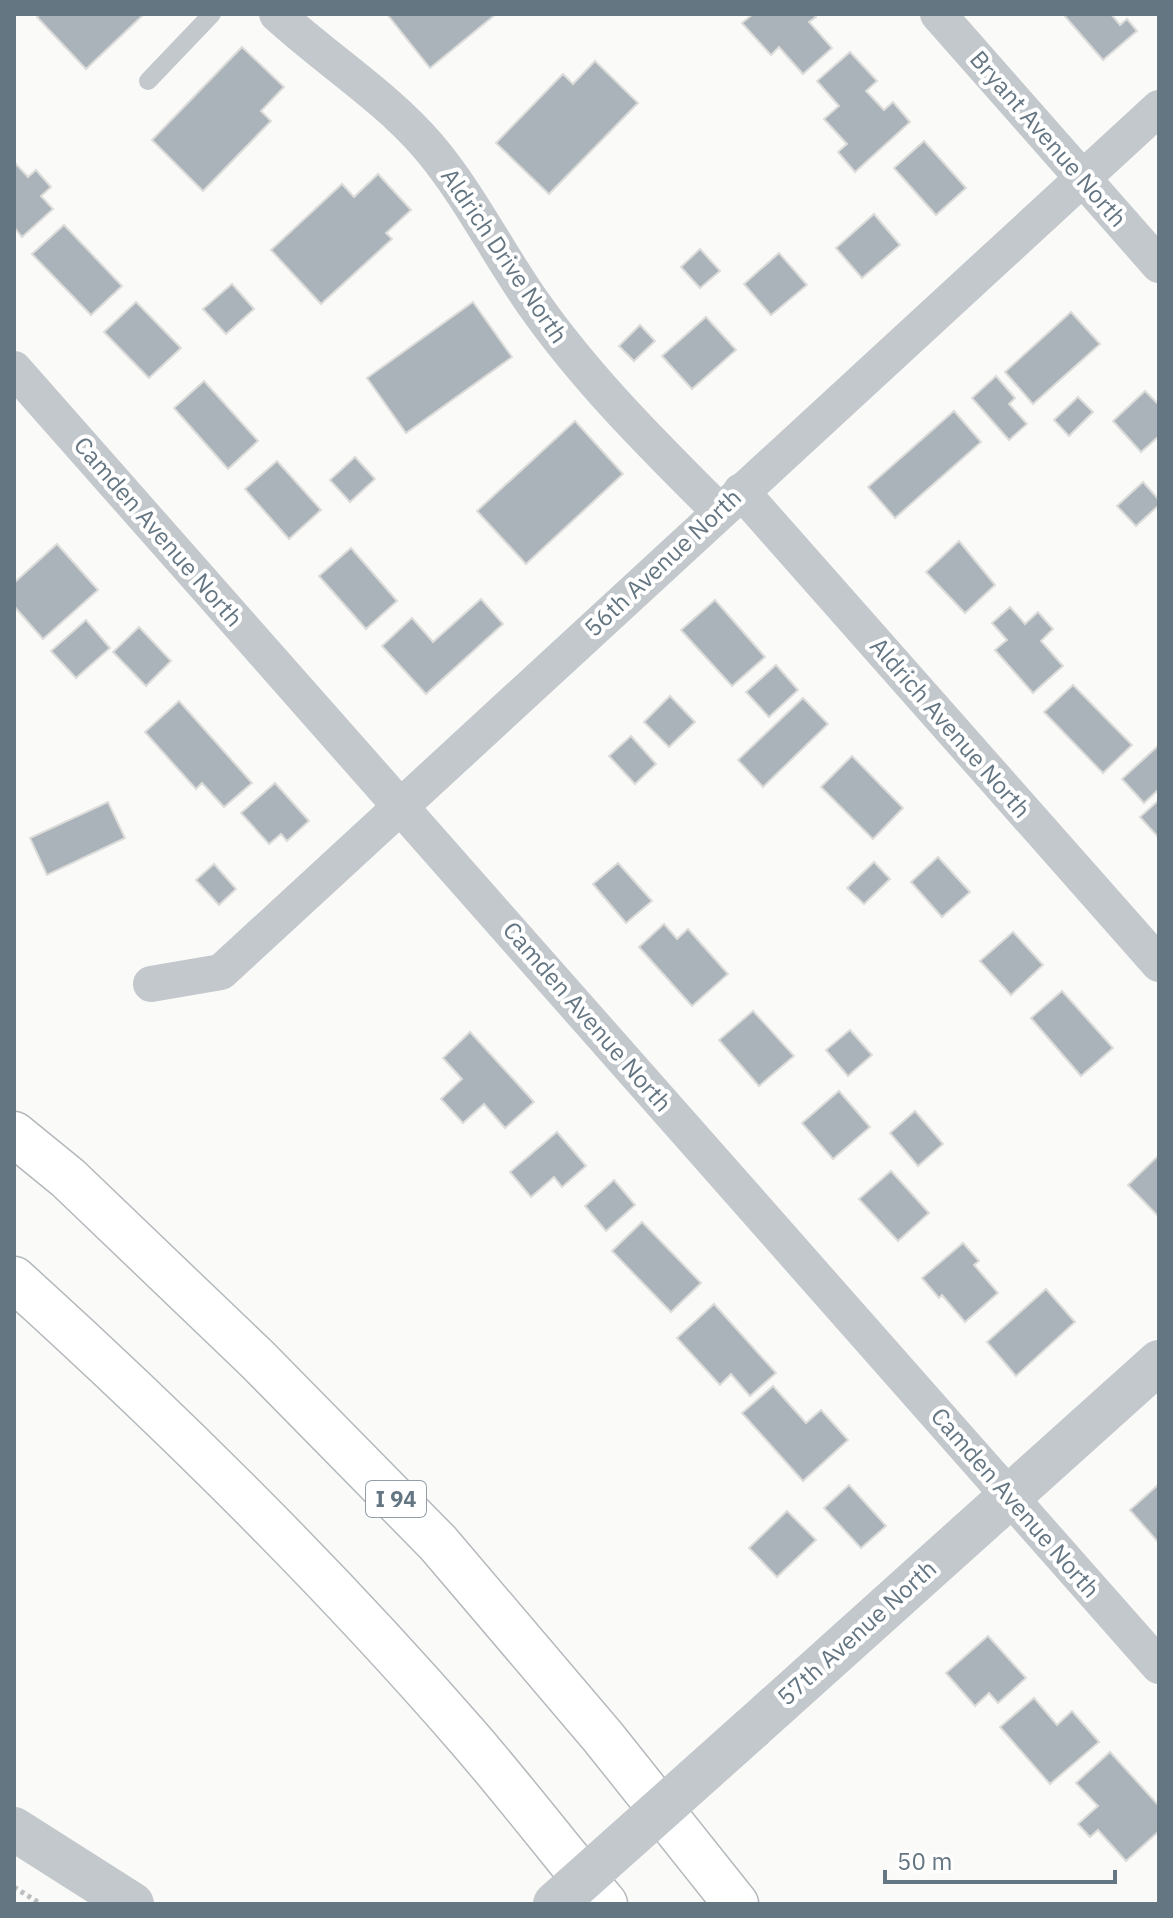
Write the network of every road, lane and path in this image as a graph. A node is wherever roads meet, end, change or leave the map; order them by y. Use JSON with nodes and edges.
{"nodes":[{"id":1,"x":212,"y":14,"type":"edge"},
{"id":2,"x":277,"y":14,"type":"edge"},
{"id":3,"x":938,"y":14,"type":"edge"},
{"id":4,"x":148,"y":81,"type":"dead end"},
{"id":5,"x":1159,"y":108,"type":"edge"},
{"id":6,"x":1082,"y":178,"type":"junction"},
{"id":7,"x":1159,"y":265,"type":"edge"},
{"id":8,"x":14,"y":369,"type":"edge"},
{"id":9,"x":730,"y":501,"type":"junction"},
{"id":10,"x":401,"y":807,"type":"junction"},
{"id":11,"x":1159,"y":964,"type":"edge"},
{"id":12,"x":151,"y":984,"type":"dead end"},
{"id":13,"x":14,"y":1134,"type":"edge"},
{"id":14,"x":14,"y":1279,"type":"edge"},
{"id":15,"x":1159,"y":1362,"type":"edge"},
{"id":16,"x":1010,"y":1497,"type":"junction"},
{"id":17,"x":1159,"y":1666,"type":"edge"},
{"id":18,"x":14,"y":1829,"type":"edge"},
{"id":19,"x":14,"y":1887,"type":"edge"},
{"id":20,"x":41,"y":1904,"type":"edge"},
{"id":21,"x":132,"y":1904,"type":"edge"},
{"id":22,"x":555,"y":1904,"type":"edge"},
{"id":23,"x":605,"y":1904,"type":"edge"},
{"id":24,"x":736,"y":1904,"type":"edge"}],
"edges":[{"from":1,"to":4,"type":"lane"},
{"from":2,"to":9,"type":"street","name":"Aldrich Drive North"},
{"from":3,"to":6,"type":"street","name":"Bryant Avenue North"},
{"from":5,"to":6,"type":"street","name":"56th Avenue North"},
{"from":6,"to":7,"type":"street","name":"Bryant Avenue North"},
{"from":6,"to":9,"type":"street","name":"56th Avenue North"},
{"from":8,"to":10,"type":"street","name":"Camden Avenue North"},
{"from":9,"to":10,"type":"street","name":"56th Avenue North"},
{"from":9,"to":11,"type":"street","name":"Aldrich Avenue North"},
{"from":10,"to":12,"type":"street","name":"56th Avenue North"},
{"from":10,"to":16,"type":"street","name":"Camden Avenue North"},
{"from":13,"to":24,"type":"highway","number":"I 94"},
{"from":14,"to":23,"type":"highway"},
{"from":15,"to":16,"type":"street","name":"57th Avenue North"},
{"from":16,"to":17,"type":"street","name":"Camden Avenue North"},
{"from":16,"to":22,"type":"street","name":"57th Avenue North","bridge":true},
{"from":18,"to":21,"type":"street"},
{"from":19,"to":20,"type":"path"}]}
